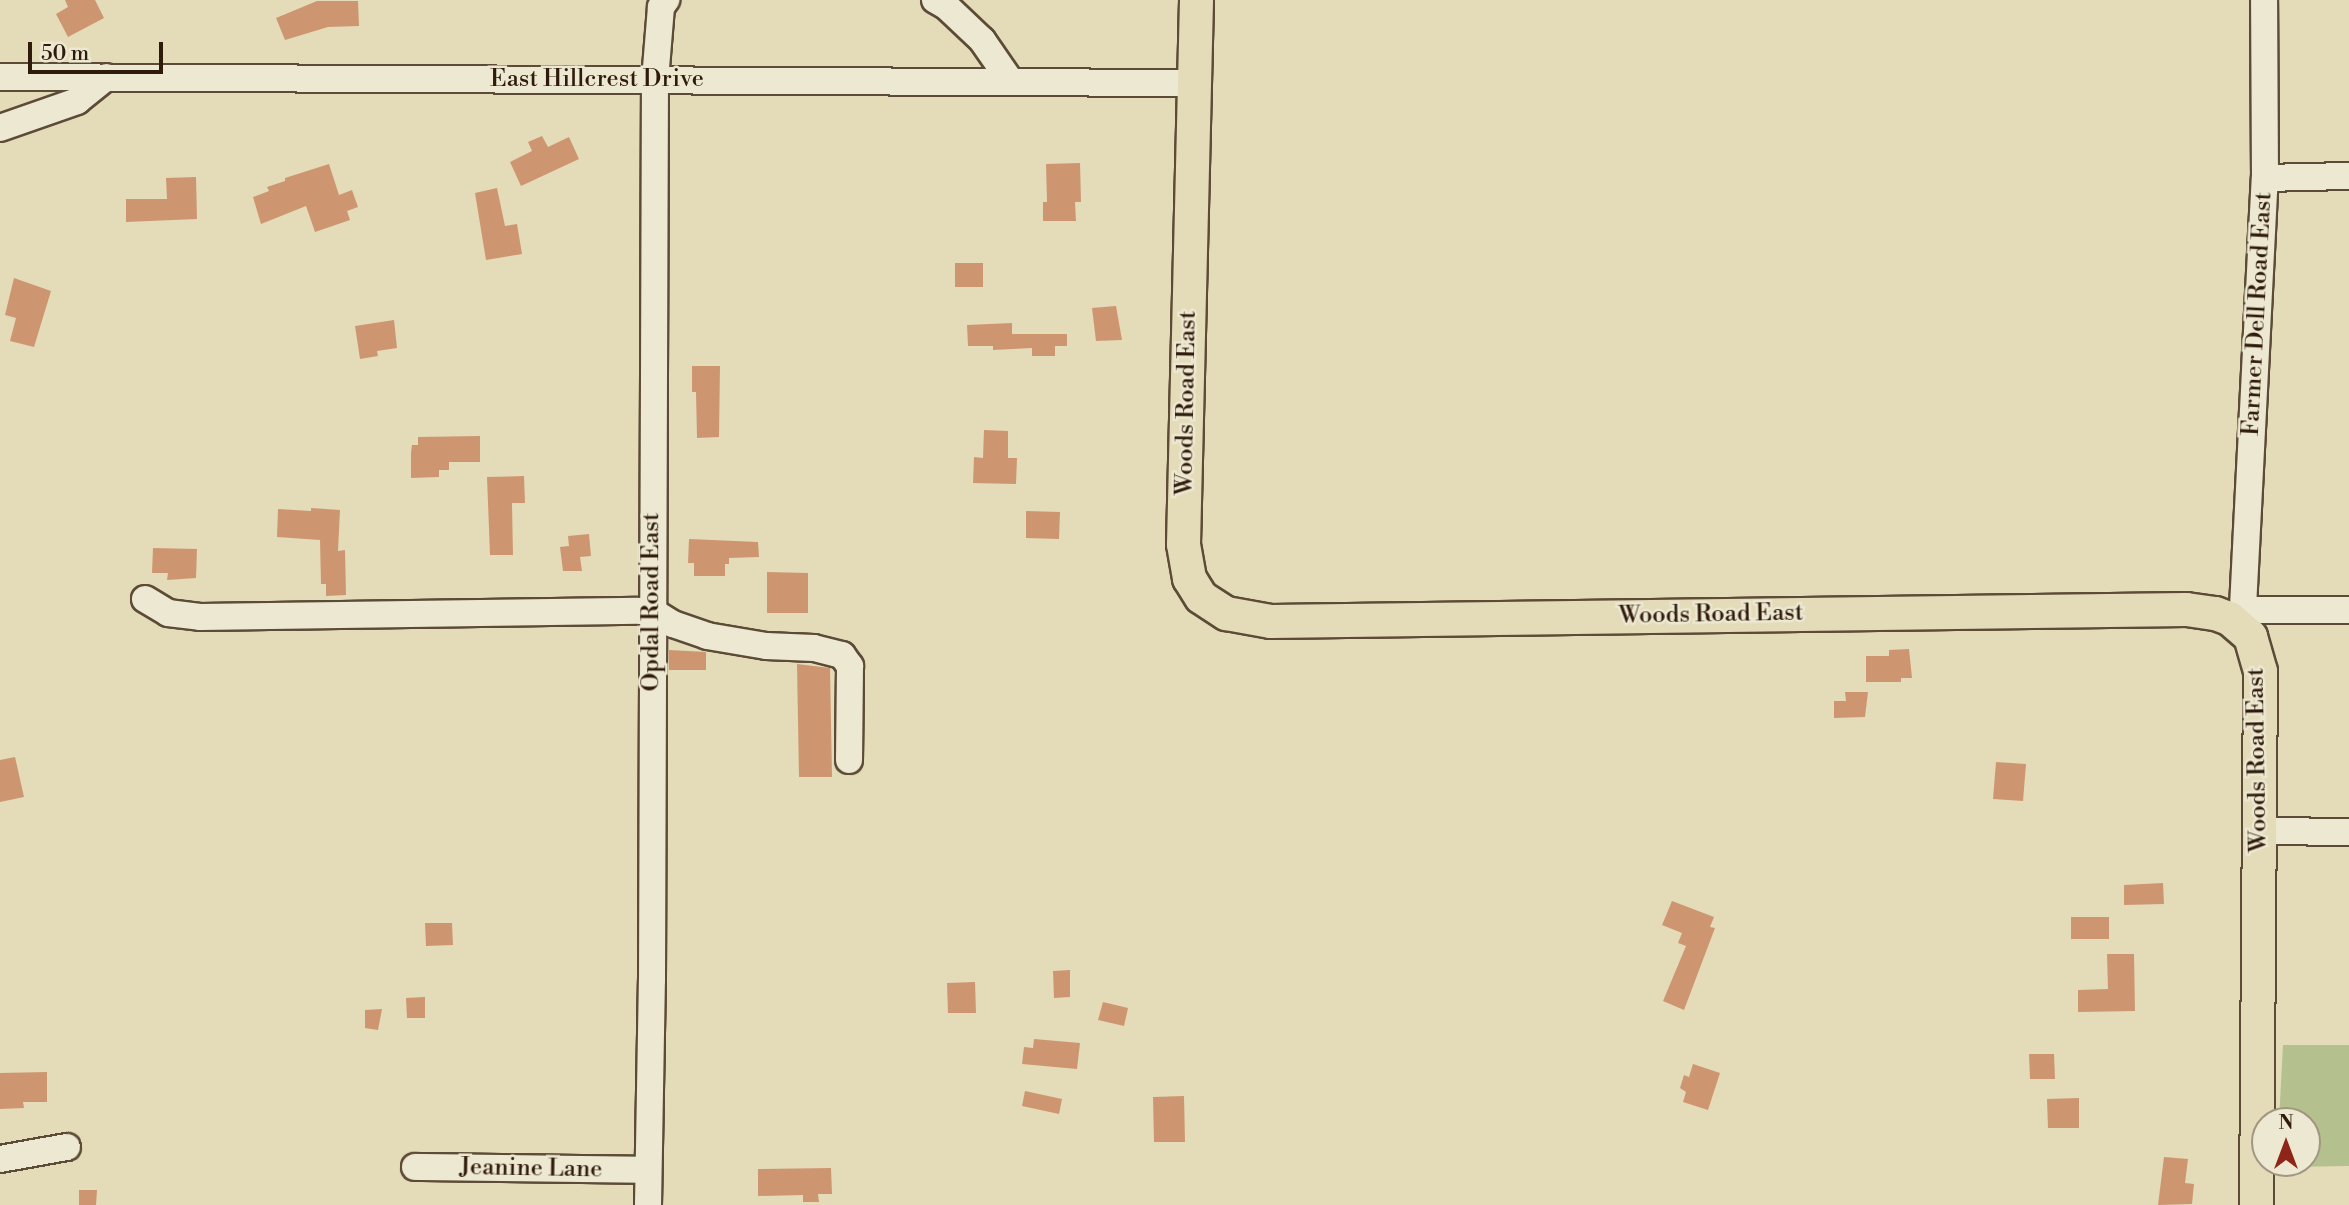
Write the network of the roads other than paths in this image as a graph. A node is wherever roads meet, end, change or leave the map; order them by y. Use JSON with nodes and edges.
{"nodes":[{"id":1,"x":666,"y":0,"type":"edge"},
{"id":2,"x":935,"y":0,"type":"edge"},
{"id":3,"x":1196,"y":0,"type":"edge"},
{"id":4,"x":2264,"y":0,"type":"edge"},
{"id":5,"x":0,"y":77,"type":"edge"},
{"id":6,"x":107,"y":78,"type":"junction"},
{"id":7,"x":655,"y":80,"type":"junction"},
{"id":8,"x":1011,"y":82,"type":"junction"},
{"id":9,"x":1194,"y":83,"type":"junction"},
{"id":10,"x":0,"y":128,"type":"edge"},
{"id":11,"x":2349,"y":176,"type":"edge"},
{"id":12,"x":2265,"y":178,"type":"junction"},
{"id":13,"x":145,"y":599,"type":"dead end"},
{"id":14,"x":2349,"y":610,"type":"edge"},
{"id":15,"x":652,"y":611,"type":"junction"},
{"id":16,"x":2243,"y":618,"type":"junction"},
{"id":17,"x":849,"y":760,"type":"dead end"},
{"id":18,"x":2260,"y":831,"type":"junction"},
{"id":19,"x":2349,"y":832,"type":"edge"},
{"id":20,"x":67,"y":1147,"type":"dead end"},
{"id":21,"x":0,"y":1159,"type":"edge"},
{"id":22,"x":415,"y":1167,"type":"dead end"},
{"id":23,"x":648,"y":1170,"type":"junction"},
{"id":24,"x":648,"y":1205,"type":"edge"},
{"id":25,"x":2256,"y":1205,"type":"edge"}],
"edges":[{"from":1,"to":7,"type":"street","name":"Opdal Road East"},
{"from":2,"to":8,"type":"street"},
{"from":3,"to":9,"type":"main road","name":"Woods Road East"},
{"from":4,"to":12,"type":"street","name":"Farmer Dell Road East"},
{"from":5,"to":6,"type":"street","name":"East Hillcrest Drive"},
{"from":6,"to":7,"type":"street","name":"East Hillcrest Drive"},
{"from":6,"to":10,"type":"street"},
{"from":7,"to":8,"type":"street","name":"East Hillcrest Drive"},
{"from":7,"to":15,"type":"street","name":"Opdal Road East"},
{"from":8,"to":9,"type":"street","name":"East Hillcrest Drive"},
{"from":9,"to":16,"type":"main road","name":"Woods Road East"},
{"from":11,"to":12,"type":"street"},
{"from":12,"to":16,"type":"street","name":"Farmer Dell Road East"},
{"from":13,"to":15,"type":"street"},
{"from":14,"to":16,"type":"street"},
{"from":15,"to":17,"type":"street"},
{"from":15,"to":23,"type":"street","name":"Opdal Road East"},
{"from":16,"to":18,"type":"main road","name":"Woods Road East"},
{"from":18,"to":19,"type":"street"},
{"from":18,"to":25,"type":"main road","name":"Woods Road East"},
{"from":20,"to":21,"type":"street"},
{"from":22,"to":23,"type":"street","name":"Jeanine Lane"},
{"from":23,"to":24,"type":"street","name":"Opdal Road East"}]}
